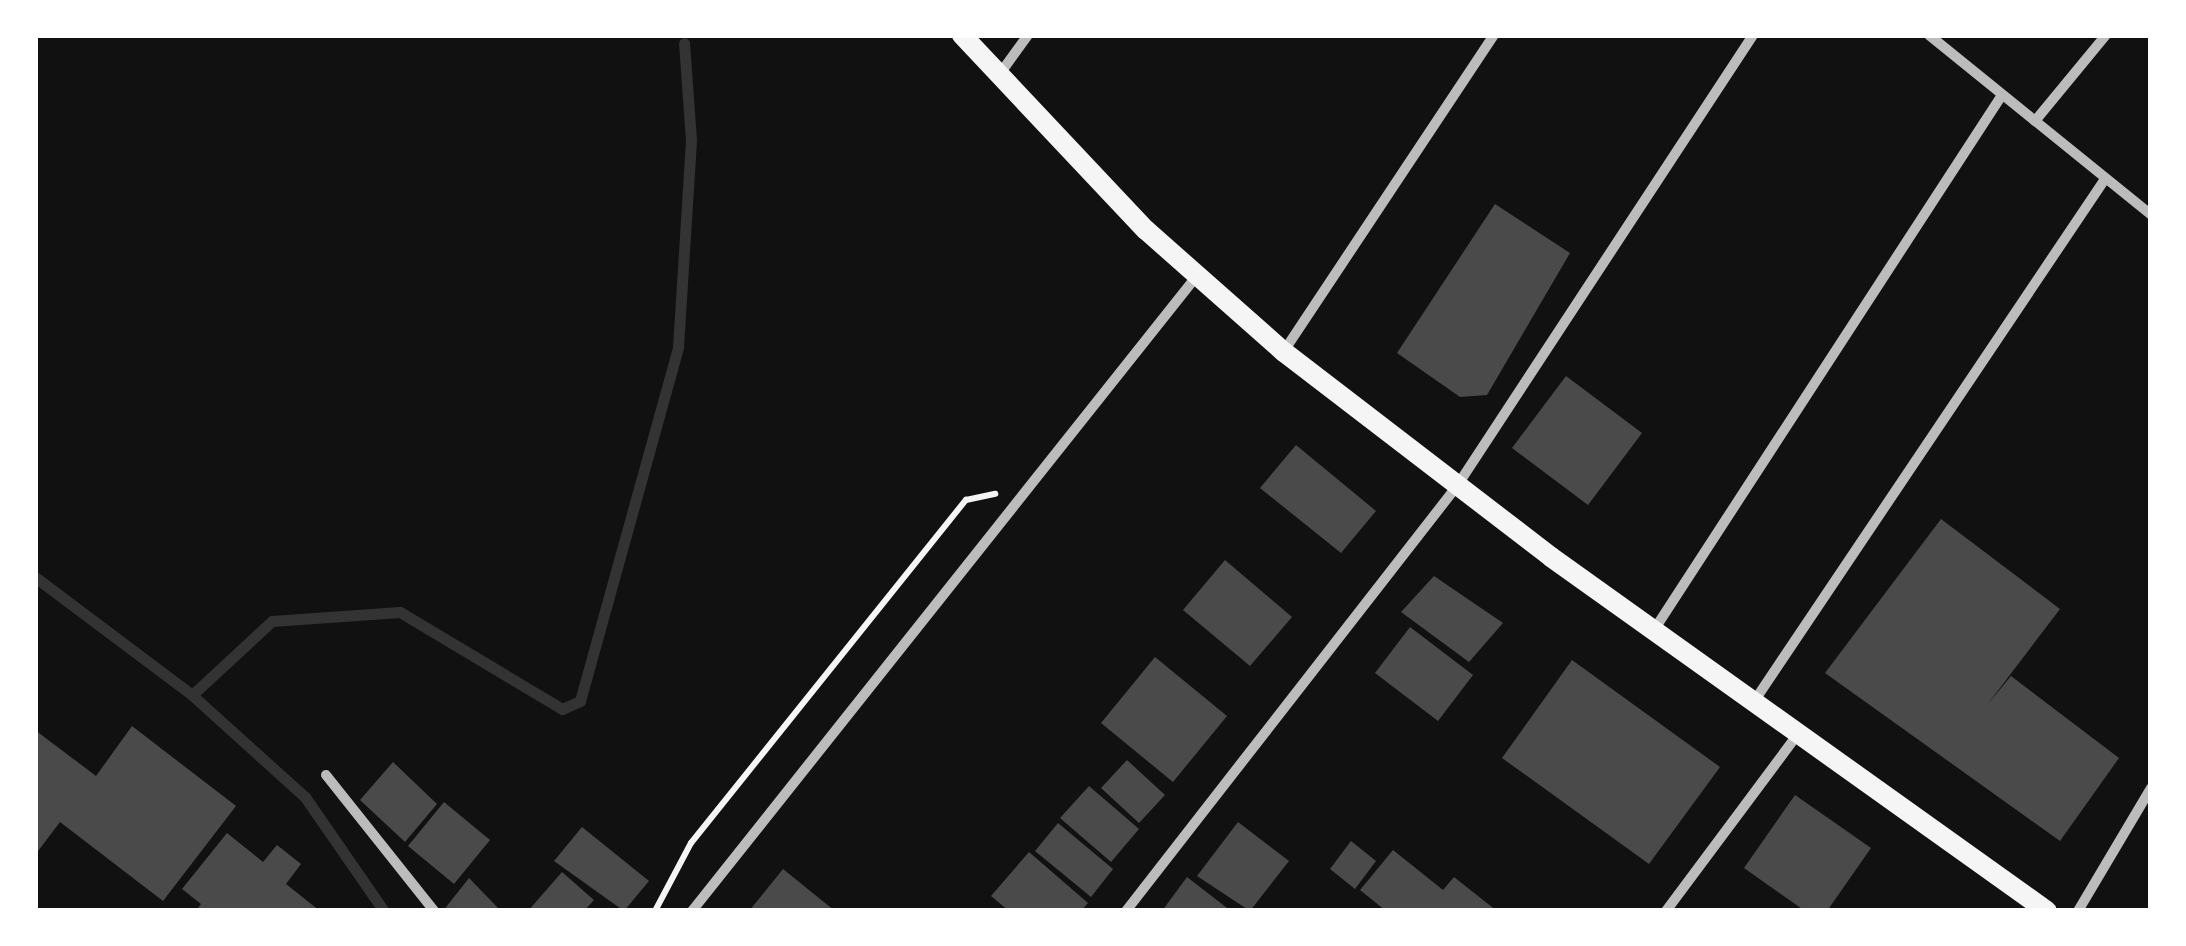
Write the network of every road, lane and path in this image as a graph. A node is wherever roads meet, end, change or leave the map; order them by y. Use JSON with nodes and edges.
{"nodes":[{"id":1,"x":962,"y":35,"type":"edge"},
{"id":2,"x":1028,"y":35,"type":"edge"},
{"id":3,"x":1494,"y":35,"type":"edge"},
{"id":4,"x":1753,"y":35,"type":"edge"},
{"id":5,"x":1929,"y":35,"type":"edge"},
{"id":6,"x":2106,"y":35,"type":"edge"},
{"id":7,"x":999,"y":76,"type":"junction"},
{"id":8,"x":2002,"y":95,"type":"junction"},
{"id":9,"x":2036,"y":121,"type":"junction"},
{"id":10,"x":2106,"y":178,"type":"junction"},
{"id":11,"x":2151,"y":215,"type":"edge"},
{"id":12,"x":1196,"y":277,"type":"junction"},
{"id":13,"x":1284,"y":352,"type":"junction"},
{"id":14,"x":1457,"y":486,"type":"junction"},
{"id":15,"x":1026,"y":488,"type":"junction"},
{"id":16,"x":1654,"y":631,"type":"junction"},
{"id":17,"x":1753,"y":703,"type":"junction"},
{"id":18,"x":1798,"y":734,"type":"junction"},
{"id":19,"x":326,"y":774,"type":"dead end"},
{"id":20,"x":2151,"y":788,"type":"edge"},
{"id":21,"x":434,"y":911,"type":"edge"},
{"id":22,"x":655,"y":911,"type":"edge"},
{"id":23,"x":692,"y":911,"type":"edge"},
{"id":24,"x":1126,"y":911,"type":"edge"},
{"id":25,"x":1666,"y":911,"type":"edge"},
{"id":26,"x":2046,"y":911,"type":"edge"},
{"id":27,"x":2078,"y":911,"type":"edge"}],
"edges":[{"from":1,"to":7,"type":"main road"},
{"from":2,"to":7,"type":"street"},
{"from":3,"to":13,"type":"street"},
{"from":4,"to":14,"type":"street"},
{"from":5,"to":8,"type":"street"},
{"from":6,"to":9,"type":"street"},
{"from":7,"to":12,"type":"main road"},
{"from":8,"to":9,"type":"street"},
{"from":8,"to":16,"type":"street"},
{"from":9,"to":10,"type":"street"},
{"from":10,"to":11,"type":"street"},
{"from":10,"to":17,"type":"street"},
{"from":12,"to":13,"type":"main road"},
{"from":12,"to":15,"type":"street"},
{"from":13,"to":14,"type":"main road"},
{"from":14,"to":16,"type":"main road"},
{"from":14,"to":24,"type":"street"},
{"from":15,"to":22,"type":"path"},
{"from":15,"to":23,"type":"street"},
{"from":16,"to":17,"type":"main road"},
{"from":17,"to":18,"type":"main road"},
{"from":18,"to":25,"type":"street"},
{"from":18,"to":26,"type":"main road"},
{"from":19,"to":21,"type":"street"},
{"from":20,"to":27,"type":"street"}]}
